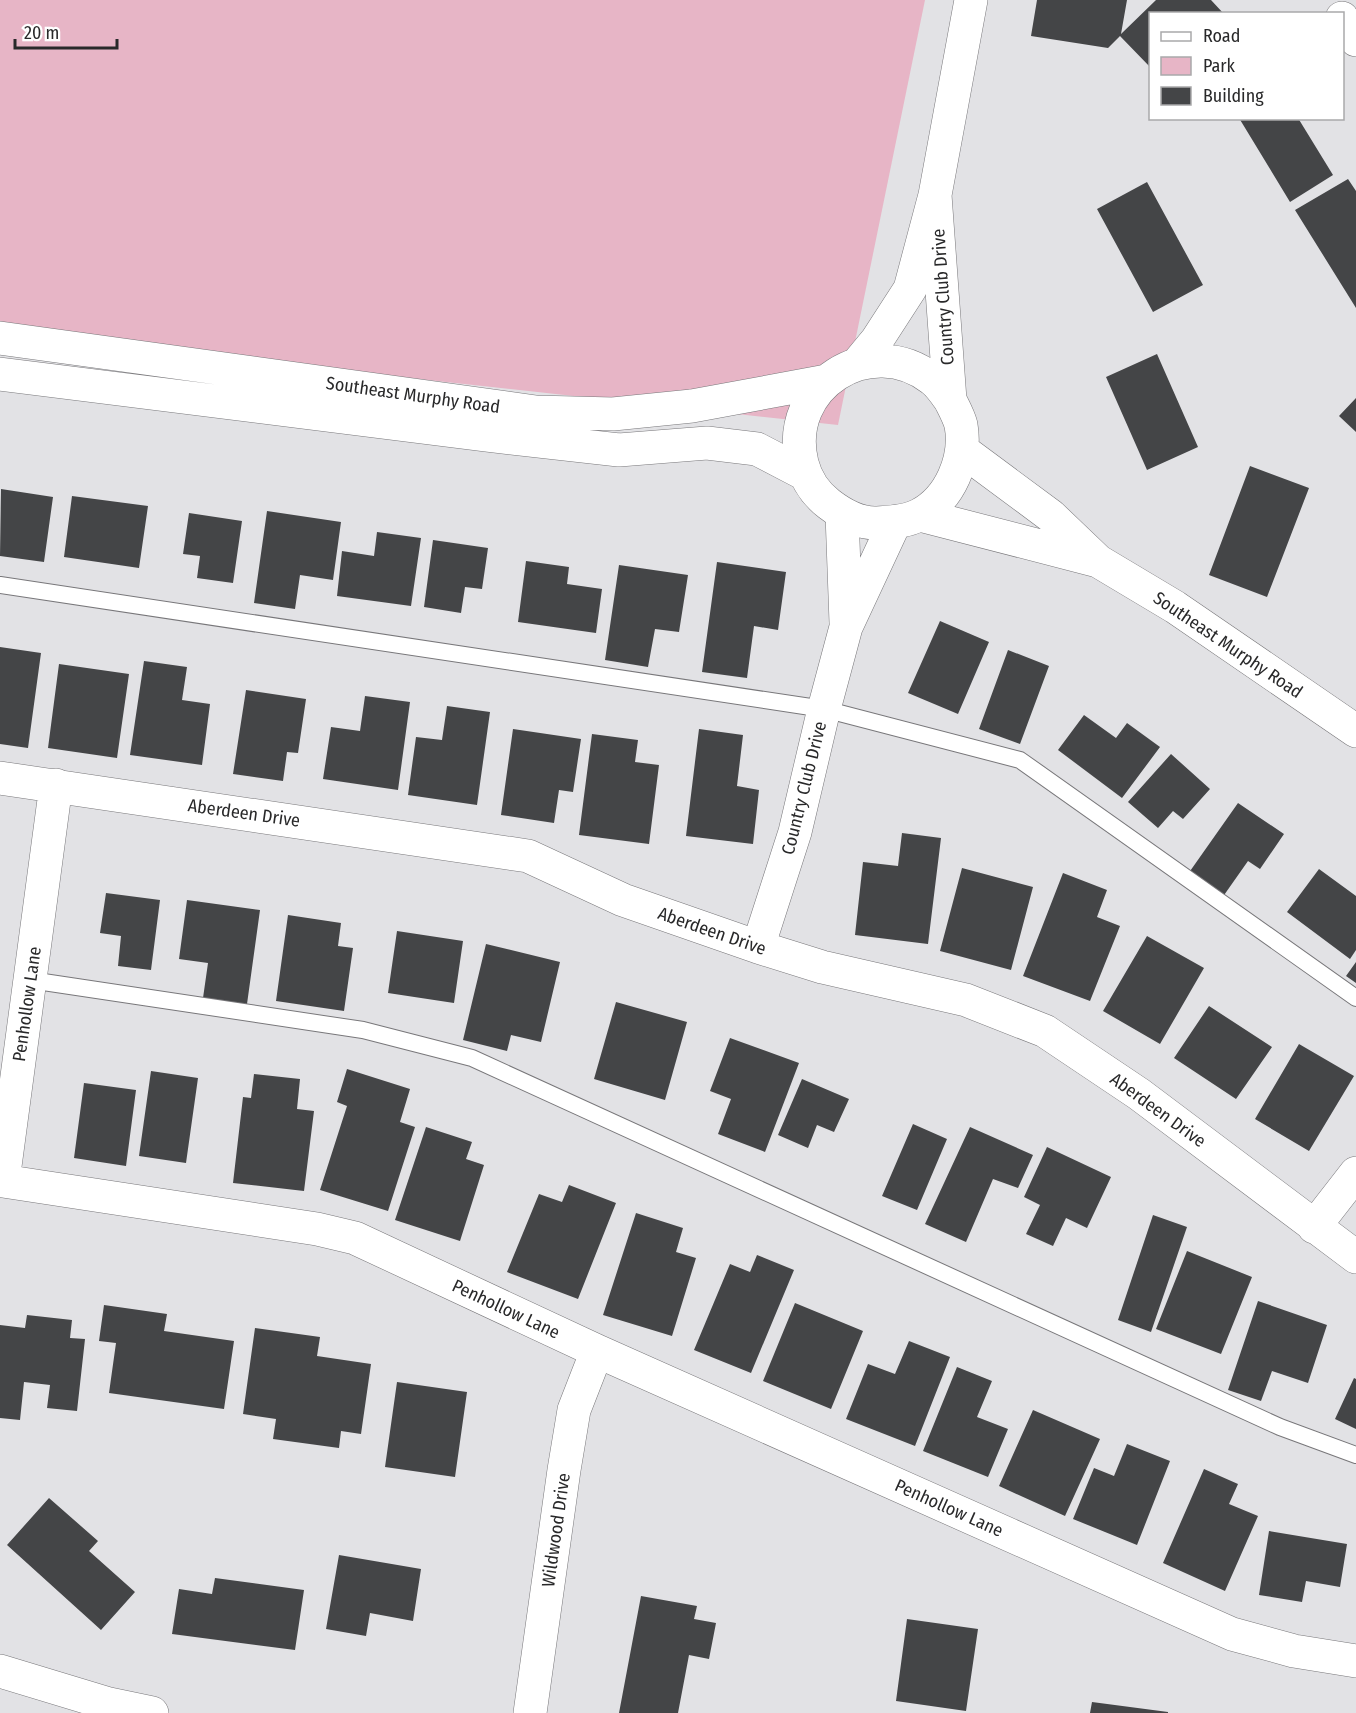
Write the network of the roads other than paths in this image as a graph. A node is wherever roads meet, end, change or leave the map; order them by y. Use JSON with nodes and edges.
{"nodes":[{"id":1,"x":971,"y":0,"type":"edge"},
{"id":2,"x":1344,"y":15,"type":"edge"},
{"id":3,"x":1356,"y":40,"type":"edge"},
{"id":4,"x":935,"y":195,"type":"junction"},
{"id":5,"x":0,"y":338,"type":"edge"},
{"id":6,"x":858,"y":363,"type":"junction"},
{"id":7,"x":0,"y":374,"type":"edge"},
{"id":8,"x":827,"y":381,"type":"junction"},
{"id":9,"x":950,"y":400,"type":"junction"},
{"id":10,"x":962,"y":450,"type":"junction"},
{"id":11,"x":805,"y":474,"type":"junction"},
{"id":12,"x":842,"y":514,"type":"junction"},
{"id":13,"x":907,"y":518,"type":"junction"},
{"id":14,"x":1098,"y":561,"type":"junction"},
{"id":15,"x":0,"y":585,"type":"edge"},
{"id":16,"x":846,"y":627,"type":"junction"},
{"id":17,"x":824,"y":709,"type":"junction"},
{"id":18,"x":1356,"y":731,"type":"edge"},
{"id":19,"x":0,"y":778,"type":"edge"},
{"id":20,"x":56,"y":785,"type":"junction"},
{"id":21,"x":758,"y":947,"type":"junction"},
{"id":22,"x":30,"y":980,"type":"junction"},
{"id":23,"x":1356,"y":998,"type":"edge"},
{"id":24,"x":1356,"y":1173,"type":"edge"},
{"id":25,"x":1314,"y":1227,"type":"junction"},
{"id":26,"x":1356,"y":1257,"type":"edge"},
{"id":27,"x":597,"y":1350,"type":"junction"},
{"id":28,"x":1356,"y":1455,"type":"edge"},
{"id":29,"x":1356,"y":1661,"type":"edge"},
{"id":30,"x":0,"y":1671,"type":"edge"},
{"id":31,"x":152,"y":1713,"type":"edge"},
{"id":32,"x":521,"y":1713,"type":"edge"},
{"id":33,"x":530,"y":1713,"type":"edge"}],
"edges":[{"from":1,"to":4,"type":"street","name":"Country Club Drive"},
{"from":2,"to":3,"type":"street"},
{"from":4,"to":6,"type":"street","name":"Country Club Drive"},
{"from":4,"to":9,"type":"street","name":"Country Club Drive"},
{"from":5,"to":8,"type":"street","name":"Southeast Murphy Road"},
{"from":6,"to":8,"type":"street"},
{"from":6,"to":9,"type":"street"},
{"from":7,"to":11,"type":"street","name":"Southeast Murphy Road"},
{"from":8,"to":11,"type":"street"},
{"from":9,"to":10,"type":"street"},
{"from":10,"to":13,"type":"street"},
{"from":10,"to":14,"type":"street","name":"Southeast Murphy Road"},
{"from":11,"to":12,"type":"street"},
{"from":12,"to":13,"type":"street"},
{"from":12,"to":16,"type":"street","name":"Country Club Drive"},
{"from":13,"to":14,"type":"street","name":"Southeast Murphy Road"},
{"from":13,"to":16,"type":"street","name":"Country Club Drive"},
{"from":14,"to":18,"type":"street","name":"Southeast Murphy Road"},
{"from":15,"to":17,"type":"lane"},
{"from":16,"to":17,"type":"street","name":"Country Club Drive"},
{"from":17,"to":21,"type":"street","name":"Country Club Drive"},
{"from":17,"to":23,"type":"lane"},
{"from":19,"to":20,"type":"street","name":"Aberdeen Drive"},
{"from":20,"to":21,"type":"street","name":"Aberdeen Drive"},
{"from":20,"to":22,"type":"street","name":"Penhollow Lane"},
{"from":21,"to":25,"type":"street","name":"Aberdeen Drive"},
{"from":22,"to":27,"type":"street","name":"Penhollow Lane"},
{"from":22,"to":28,"type":"lane"},
{"from":24,"to":25,"type":"street"},
{"from":25,"to":26,"type":"street","name":"Aberdeen Drive"},
{"from":27,"to":29,"type":"street","name":"Penhollow Lane"},
{"from":27,"to":33,"type":"street","name":"Wildwood Drive"},
{"from":30,"to":31,"type":"street"},
{"from":32,"to":33,"type":"street"}]}
